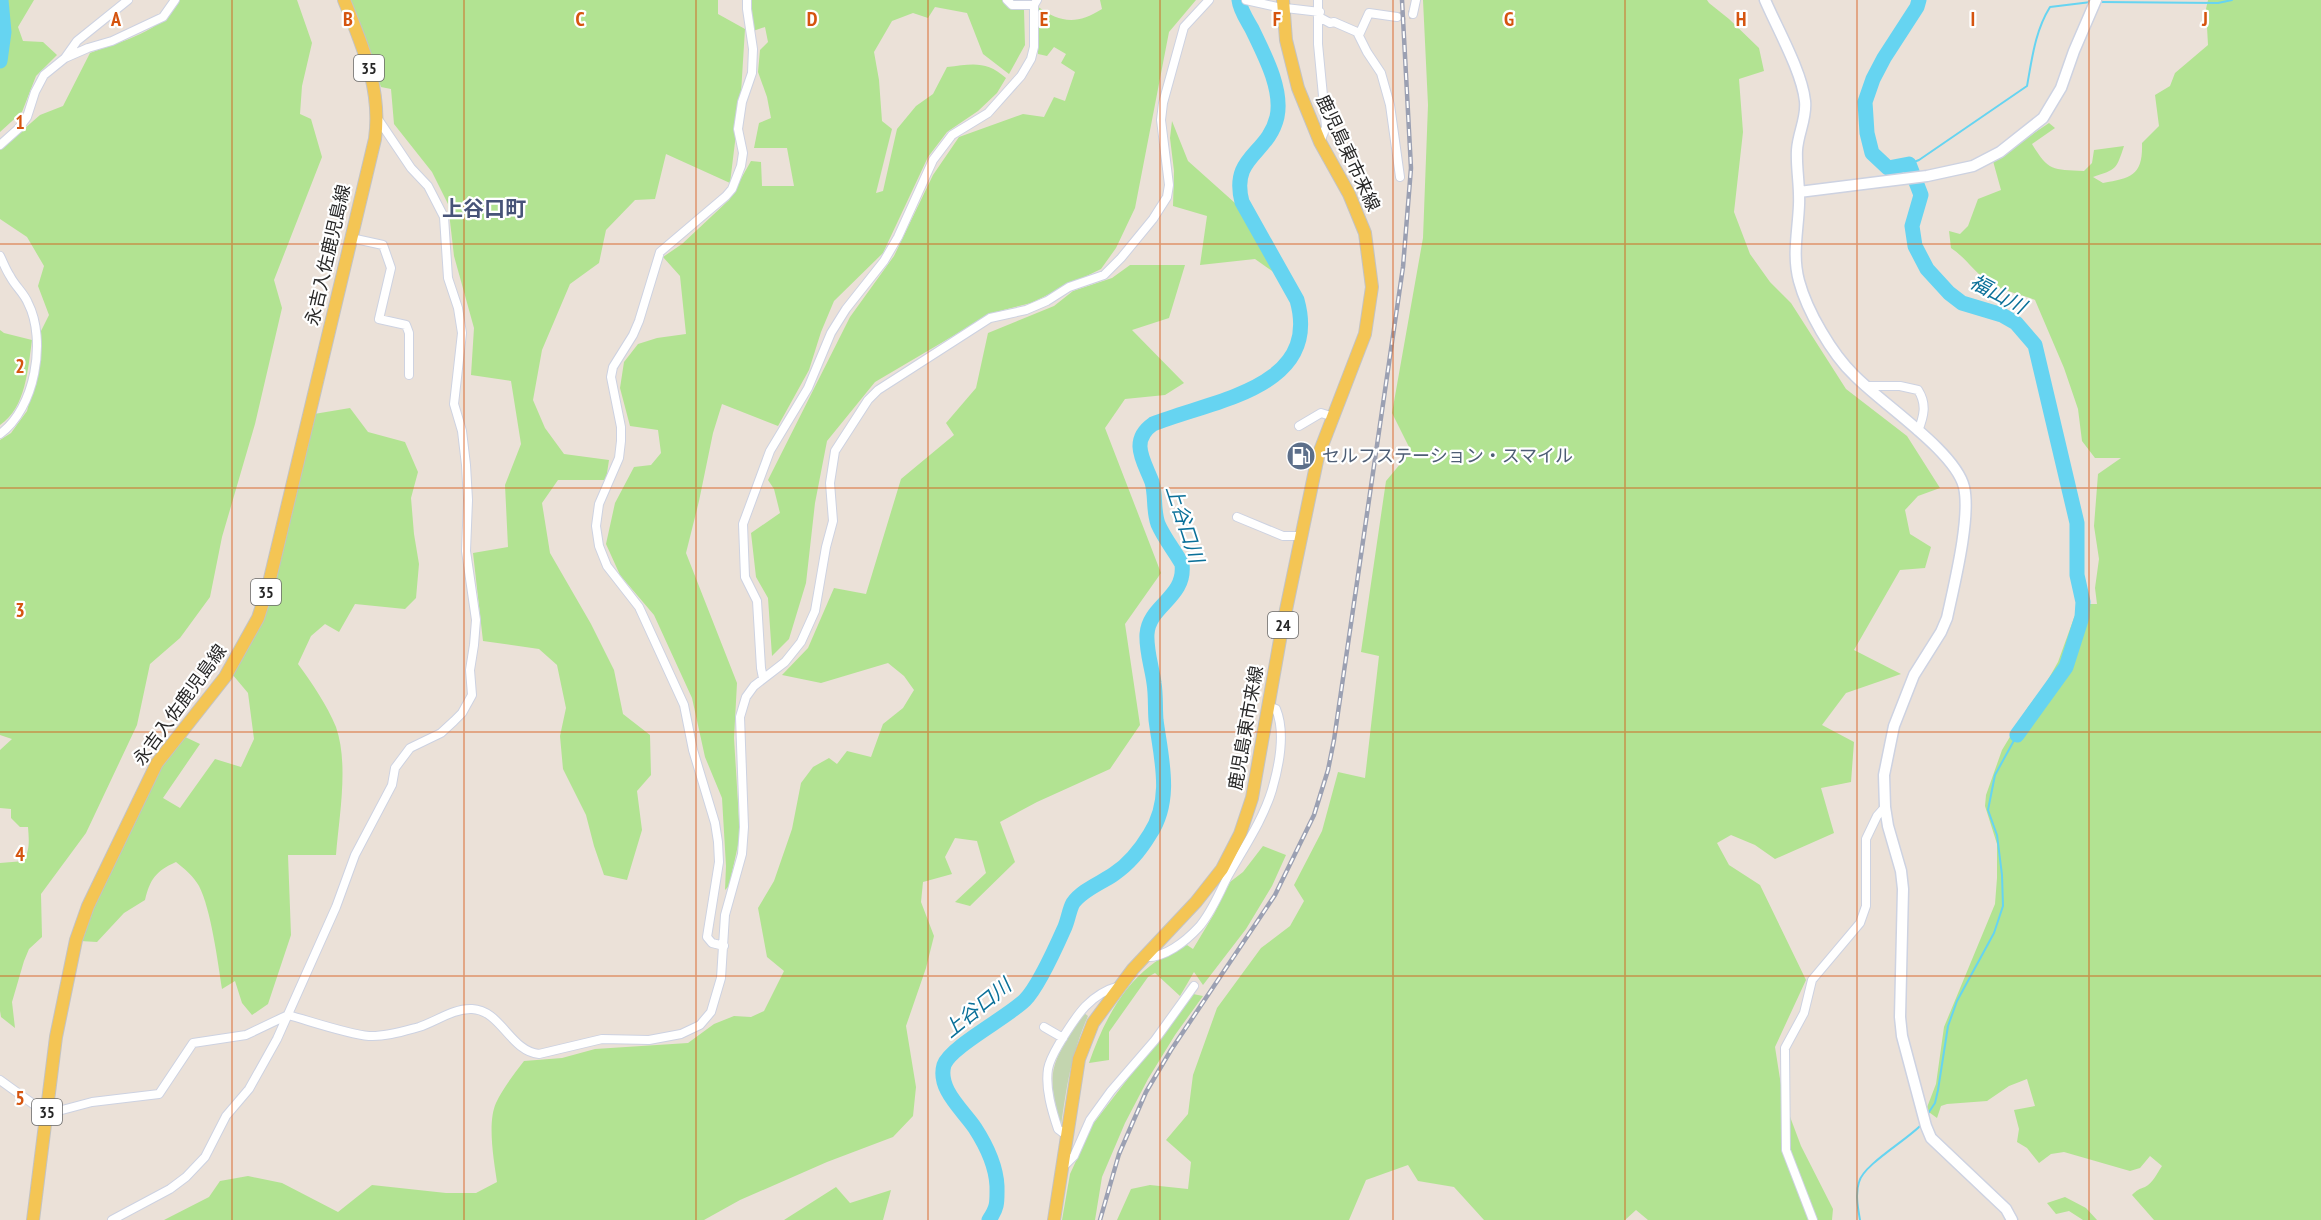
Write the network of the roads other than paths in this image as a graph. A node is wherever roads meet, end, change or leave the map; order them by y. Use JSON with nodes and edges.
{"nodes":[{"id":1,"x":128,"y":0,"type":"edge"},
{"id":2,"x":175,"y":0,"type":"edge"},
{"id":3,"x":344,"y":0,"type":"edge"},
{"id":4,"x":747,"y":0,"type":"edge"},
{"id":5,"x":1007,"y":0,"type":"edge"},
{"id":6,"x":1209,"y":0,"type":"edge"},
{"id":7,"x":1246,"y":0,"type":"edge"},
{"id":8,"x":1318,"y":0,"type":"edge"},
{"id":9,"x":1416,"y":0,"type":"edge"},
{"id":10,"x":1765,"y":0,"type":"edge"},
{"id":11,"x":2096,"y":0,"type":"edge"},
{"id":12,"x":1035,"y":2,"type":"edge"},
{"id":13,"x":1283,"y":4,"type":"edge"},
{"id":14,"x":1319,"y":14,"type":"junction"},
{"id":15,"x":1413,"y":14,"type":"dead end"},
{"id":16,"x":1397,"y":16,"type":"tunnel mouth"},
{"id":17,"x":1359,"y":35,"type":"junction"},
{"id":18,"x":65,"y":58,"type":"junction"},
{"id":19,"x":378,"y":119,"type":"junction"},
{"id":20,"x":1320,"y":142,"type":"junction"},
{"id":21,"x":0,"y":145,"type":"edge"},
{"id":22,"x":1400,"y":177,"type":"dead end"},
{"id":23,"x":1799,"y":192,"type":"junction"},
{"id":24,"x":351,"y":238,"type":"junction"},
{"id":25,"x":0,"y":256,"type":"edge"},
{"id":26,"x":409,"y":375,"type":"dead end"},
{"id":27,"x":1865,"y":386,"type":"junction"},
{"id":28,"x":1334,"y":417,"type":"junction"},
{"id":29,"x":1299,"y":426,"type":"dead end"},
{"id":30,"x":1918,"y":431,"type":"junction"},
{"id":31,"x":0,"y":434,"type":"edge"},
{"id":32,"x":1237,"y":517,"type":"dead end"},
{"id":33,"x":1303,"y":536,"type":"junction"},
{"id":34,"x":764,"y":678,"type":"junction"},
{"id":35,"x":1268,"y":706,"type":"junction"},
{"id":36,"x":1885,"y":807,"type":"junction"},
{"id":37,"x":723,"y":946,"type":"junction"},
{"id":38,"x":1144,"y":957,"type":"junction"},
{"id":39,"x":1119,"y":986,"type":"junction"},
{"id":40,"x":1194,"y":986,"type":"dead end"},
{"id":41,"x":288,"y":1015,"type":"junction"},
{"id":42,"x":1044,"y":1027,"type":"dead end"},
{"id":43,"x":1063,"y":1038,"type":"junction"},
{"id":44,"x":0,"y":1080,"type":"edge"},
{"id":45,"x":47,"y":1113,"type":"junction"},
{"id":46,"x":1066,"y":1135,"type":"junction"},
{"id":47,"x":1061,"y":1167,"type":"junction"},
{"id":48,"x":1815,"y":1219,"type":"edge"},
{"id":49,"x":33,"y":1220,"type":"edge"},
{"id":50,"x":112,"y":1220,"type":"edge"},
{"id":51,"x":1054,"y":1220,"type":"edge"},
{"id":52,"x":2012,"y":1220,"type":"edge"}],
"edges":[{"from":1,"to":18,"type":"street"},
{"from":2,"to":18,"type":"street"},
{"from":3,"to":19,"type":"main road","name":"永吉入佐鹿児島線","number":"35"},
{"from":4,"to":37,"type":"street"},
{"from":5,"to":12,"type":"street"},
{"from":6,"to":34,"type":"street"},
{"from":7,"to":13,"type":"street"},
{"from":8,"to":14,"type":"street"},
{"from":9,"to":15,"type":"street"},
{"from":10,"to":23,"type":"street"},
{"from":11,"to":23,"type":"street"},
{"from":12,"to":34,"type":"street"},
{"from":13,"to":14,"type":"street"},
{"from":13,"to":20,"type":"main road","name":"鹿児島東市来線","number":"24"},
{"from":14,"to":17,"type":"street"},
{"from":14,"to":20,"type":"street"},
{"from":16,"to":17,"type":"street"},
{"from":17,"to":22,"type":"street"},
{"from":18,"to":21,"type":"street"},
{"from":19,"to":24,"type":"main road","name":"永吉入佐鹿児島線","number":"35"},
{"from":19,"to":41,"type":"street"},
{"from":20,"to":28,"type":"main road","name":"鹿児島東市来線","number":"24"},
{"from":23,"to":27,"type":"street"},
{"from":24,"to":26,"type":"street"},
{"from":24,"to":45,"type":"main road","name":"永吉入佐鹿児島線","number":"35"},
{"from":25,"to":31,"type":"street"},
{"from":27,"to":30,"type":"street"},
{"from":27,"to":30,"type":"street"},
{"from":28,"to":29,"type":"street"},
{"from":28,"to":33,"type":"main road","name":"鹿児島東市来線","number":"24"},
{"from":30,"to":36,"type":"street"},
{"from":32,"to":33,"type":"street"},
{"from":33,"to":35,"type":"main road","name":"鹿児島東市来線","number":"24"},
{"from":34,"to":37,"type":"street"},
{"from":35,"to":38,"type":"main road","name":"鹿児島東市来線","number":"24"},
{"from":35,"to":38,"type":"street"},
{"from":36,"to":48,"type":"street"},
{"from":36,"to":52,"type":"street"},
{"from":37,"to":41,"type":"street"},
{"from":38,"to":39,"type":"main road","name":"鹿児島東市来線","number":"24"},
{"from":39,"to":43,"type":"street"},
{"from":39,"to":46,"type":"main road","name":"鹿児島東市来線","number":"24"},
{"from":40,"to":47,"type":"street"},
{"from":41,"to":45,"type":"street"},
{"from":41,"to":50,"type":"street"},
{"from":42,"to":43,"type":"street"},
{"from":43,"to":46,"type":"street"},
{"from":44,"to":45,"type":"street"},
{"from":45,"to":49,"type":"main road","name":"永吉入佐鹿児島線","number":"35"},
{"from":46,"to":47,"type":"main road","name":"鹿児島東市来線","number":"24"},
{"from":47,"to":51,"type":"main road","name":"鹿児島東市来線","number":"24"}]}
